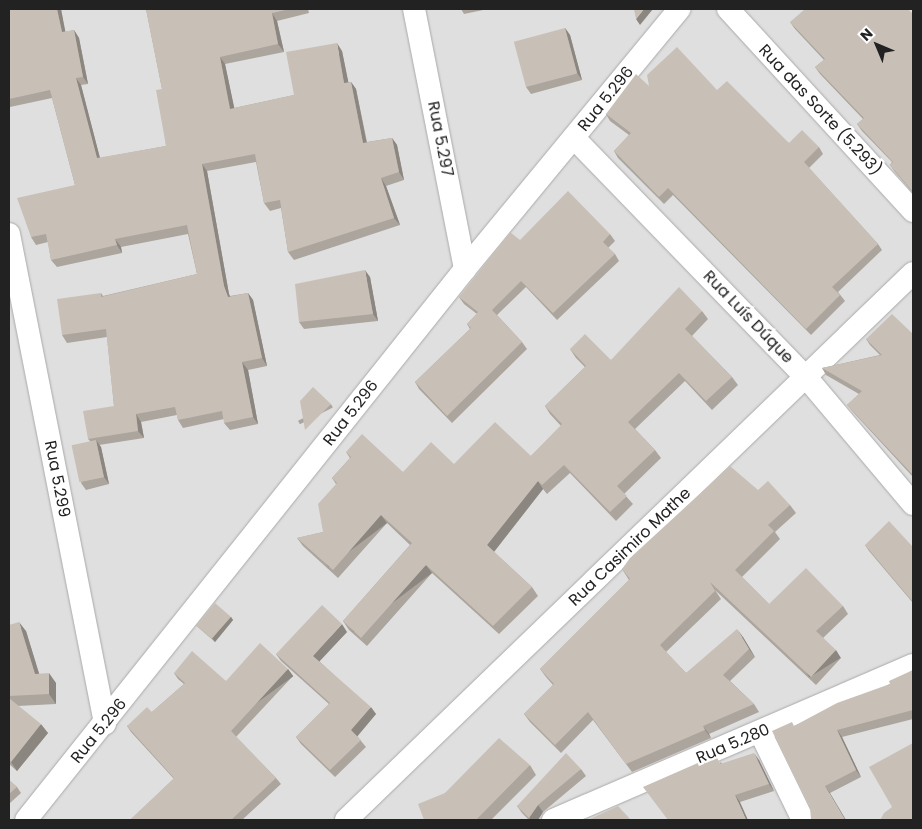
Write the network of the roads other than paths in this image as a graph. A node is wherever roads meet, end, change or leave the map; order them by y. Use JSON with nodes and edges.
{"nodes":[{"id":1,"x":414,"y":9,"type":"edge"},
{"id":2,"x":678,"y":9,"type":"edge"},
{"id":3,"x":728,"y":9,"type":"edge"},
{"id":4,"x":574,"y":138,"type":"junction"},
{"id":5,"x":913,"y":211,"type":"edge"},
{"id":6,"x":9,"y":234,"type":"edge"},
{"id":7,"x":465,"y":269,"type":"junction"},
{"id":8,"x":913,"y":273,"type":"edge"},
{"id":9,"x":806,"y":378,"type":"junction"},
{"id":10,"x":913,"y":504,"type":"edge"},
{"id":11,"x":913,"y":665,"type":"edge"},
{"id":12,"x":105,"y":724,"type":"junction"},
{"id":13,"x":760,"y":732,"type":"junction"},
{"id":14,"x":26,"y":820,"type":"edge"},
{"id":15,"x":346,"y":820,"type":"edge"},
{"id":16,"x":553,"y":820,"type":"edge"},
{"id":17,"x":803,"y":820,"type":"edge"}],
"edges":[{"from":1,"to":7,"type":"street","name":"Rua 5.297"},
{"from":2,"to":4,"type":"street","name":"Rua 5.296"},
{"from":3,"to":5,"type":"street","name":"Rua das Sorte (5.293)"},
{"from":4,"to":7,"type":"street","name":"Rua 5.296"},
{"from":4,"to":9,"type":"street","name":"Rua Luís Dúque"},
{"from":6,"to":12,"type":"street","name":"Rua 5.299"},
{"from":7,"to":12,"type":"street","name":"Rua 5.296"},
{"from":8,"to":9,"type":"street","name":"Rua Casimiro Mathe"},
{"from":9,"to":10,"type":"street","name":"Rua Luís Dúque"},
{"from":9,"to":15,"type":"street","name":"Rua Casimiro Mathe"},
{"from":11,"to":13,"type":"street","name":"Rua 5.280"},
{"from":12,"to":14,"type":"street","name":"Rua 5.296"},
{"from":13,"to":16,"type":"street","name":"Rua 5.280"},
{"from":13,"to":17,"type":"street"}]}
